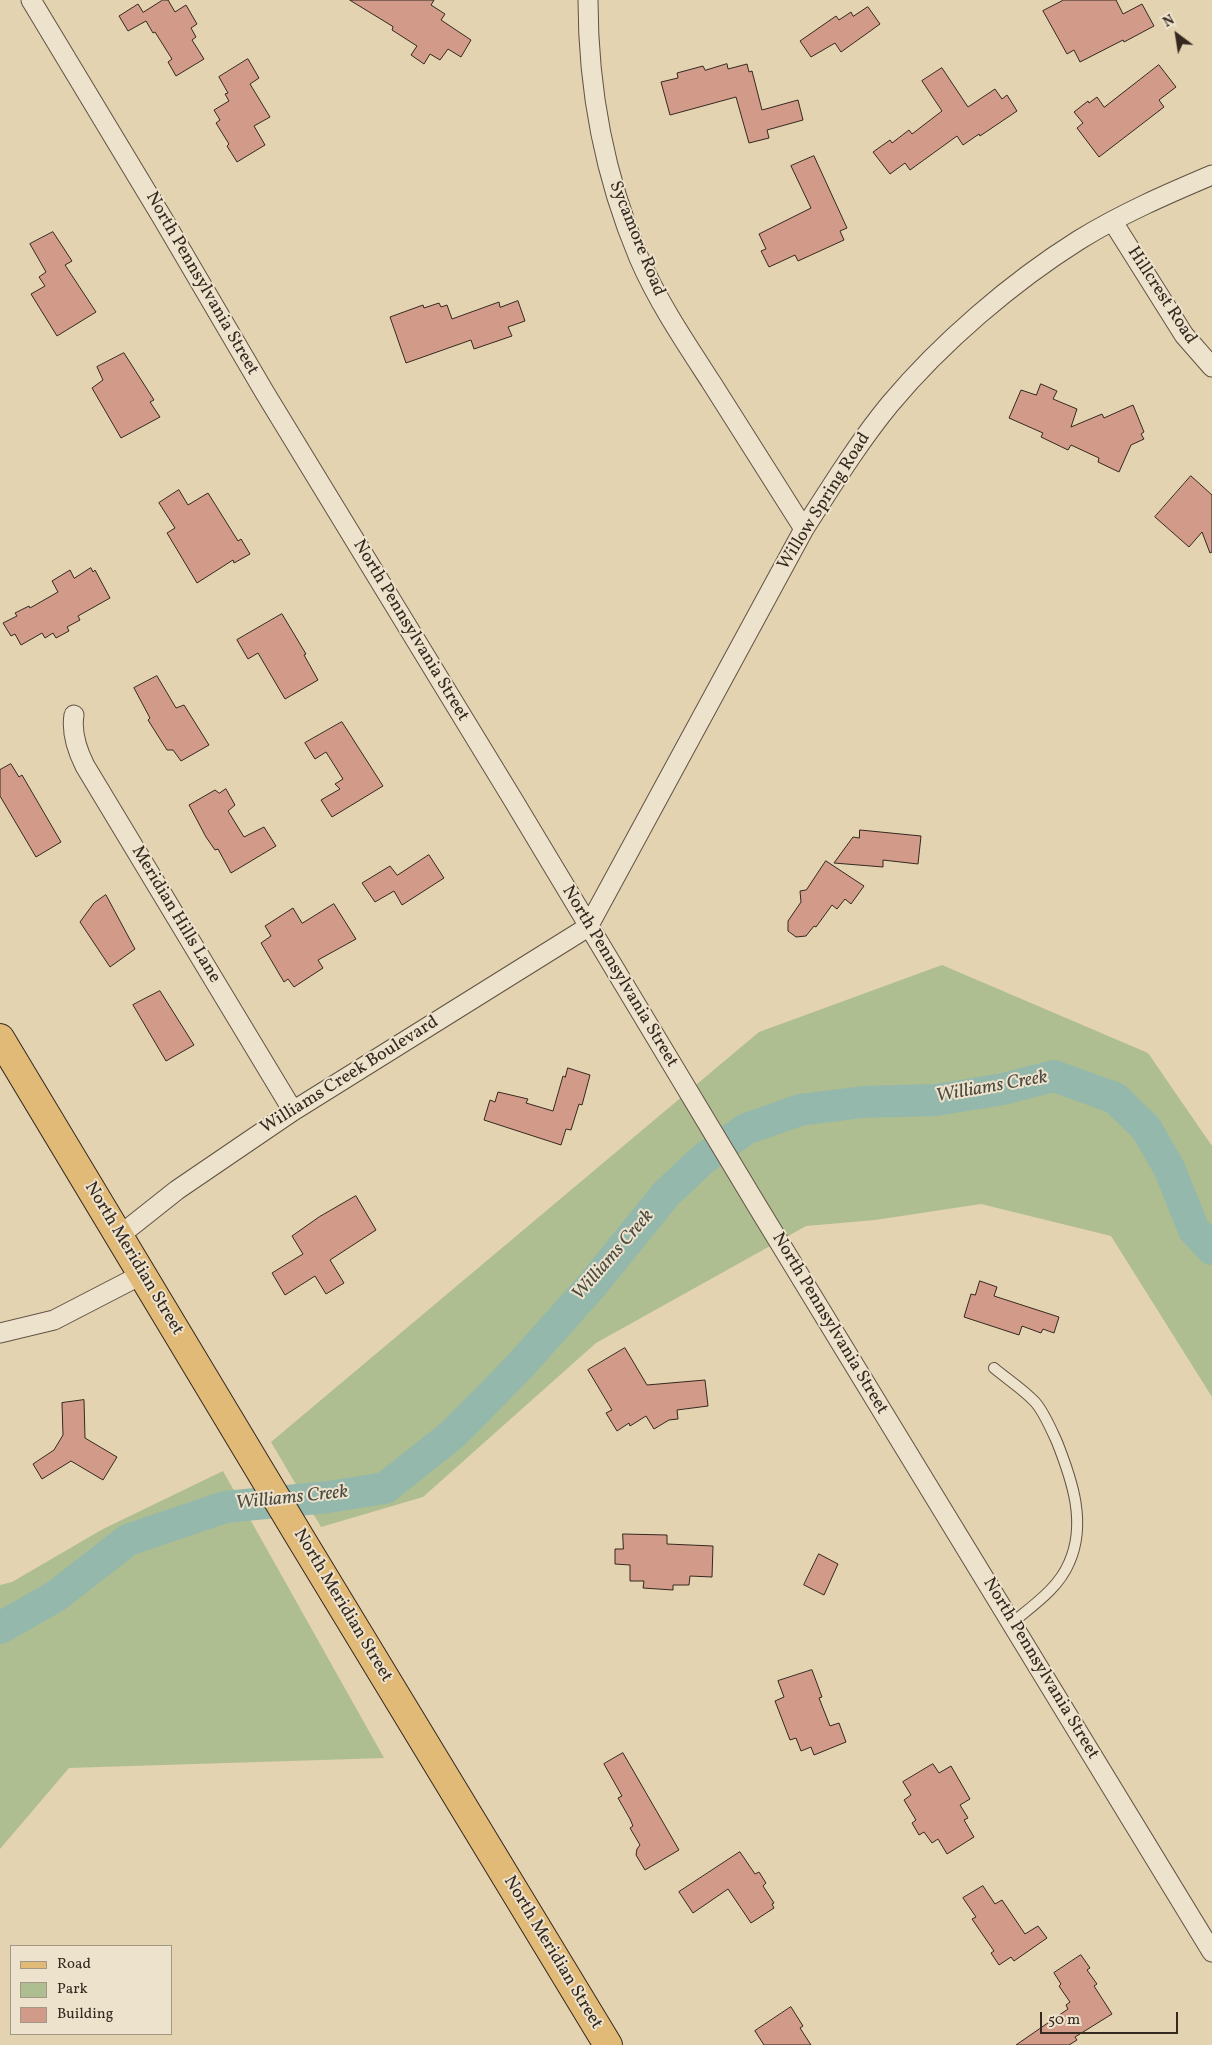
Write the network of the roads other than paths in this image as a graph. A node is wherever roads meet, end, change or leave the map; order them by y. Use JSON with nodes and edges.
{"nodes":[{"id":1,"x":32,"y":0,"type":"edge"},
{"id":2,"x":588,"y":0,"type":"edge"},
{"id":3,"x":1212,"y":175,"type":"edge"},
{"id":4,"x":1113,"y":222,"type":"junction"},
{"id":5,"x":1212,"y":367,"type":"edge"},
{"id":6,"x":804,"y":529,"type":"junction"},
{"id":7,"x":74,"y":715,"type":"dead end"},
{"id":8,"x":588,"y":927,"type":"junction"},
{"id":9,"x":0,"y":1038,"type":"edge"},
{"id":10,"x":293,"y":1111,"type":"junction"},
{"id":11,"x":119,"y":1236,"type":"junction"},
{"id":12,"x":143,"y":1274,"type":"junction"},
{"id":13,"x":0,"y":1333,"type":"edge"},
{"id":14,"x":994,"y":1368,"type":"dead end"},
{"id":15,"x":1012,"y":1624,"type":"junction"},
{"id":16,"x":1212,"y":1952,"type":"edge"},
{"id":17,"x":608,"y":2045,"type":"edge"}],
"edges":[{"from":1,"to":8,"type":"street","name":"North Pennsylvania Street"},
{"from":2,"to":6,"type":"street","name":"Sycamore Road"},
{"from":3,"to":4,"type":"street","name":"Willow Spring Road"},
{"from":4,"to":5,"type":"street","name":"Hillcrest Road"},
{"from":4,"to":6,"type":"street","name":"Willow Spring Road"},
{"from":6,"to":8,"type":"street","name":"Willow Spring Road"},
{"from":7,"to":10,"type":"street","name":"Meridian Hills Lane"},
{"from":8,"to":10,"type":"street","name":"Williams Creek Boulevard"},
{"from":8,"to":15,"type":"street","name":"North Pennsylvania Street"},
{"from":9,"to":11,"type":"main road","name":"North Meridian Street"},
{"from":10,"to":11,"type":"street","name":"Williams Creek Boulevard"},
{"from":11,"to":12,"type":"main road","name":"North Meridian Street"},
{"from":12,"to":13,"type":"street"},
{"from":12,"to":17,"type":"main road","name":"North Meridian Street"},
{"from":14,"to":15,"type":"lane"},
{"from":15,"to":16,"type":"street","name":"North Pennsylvania Street"}]}
